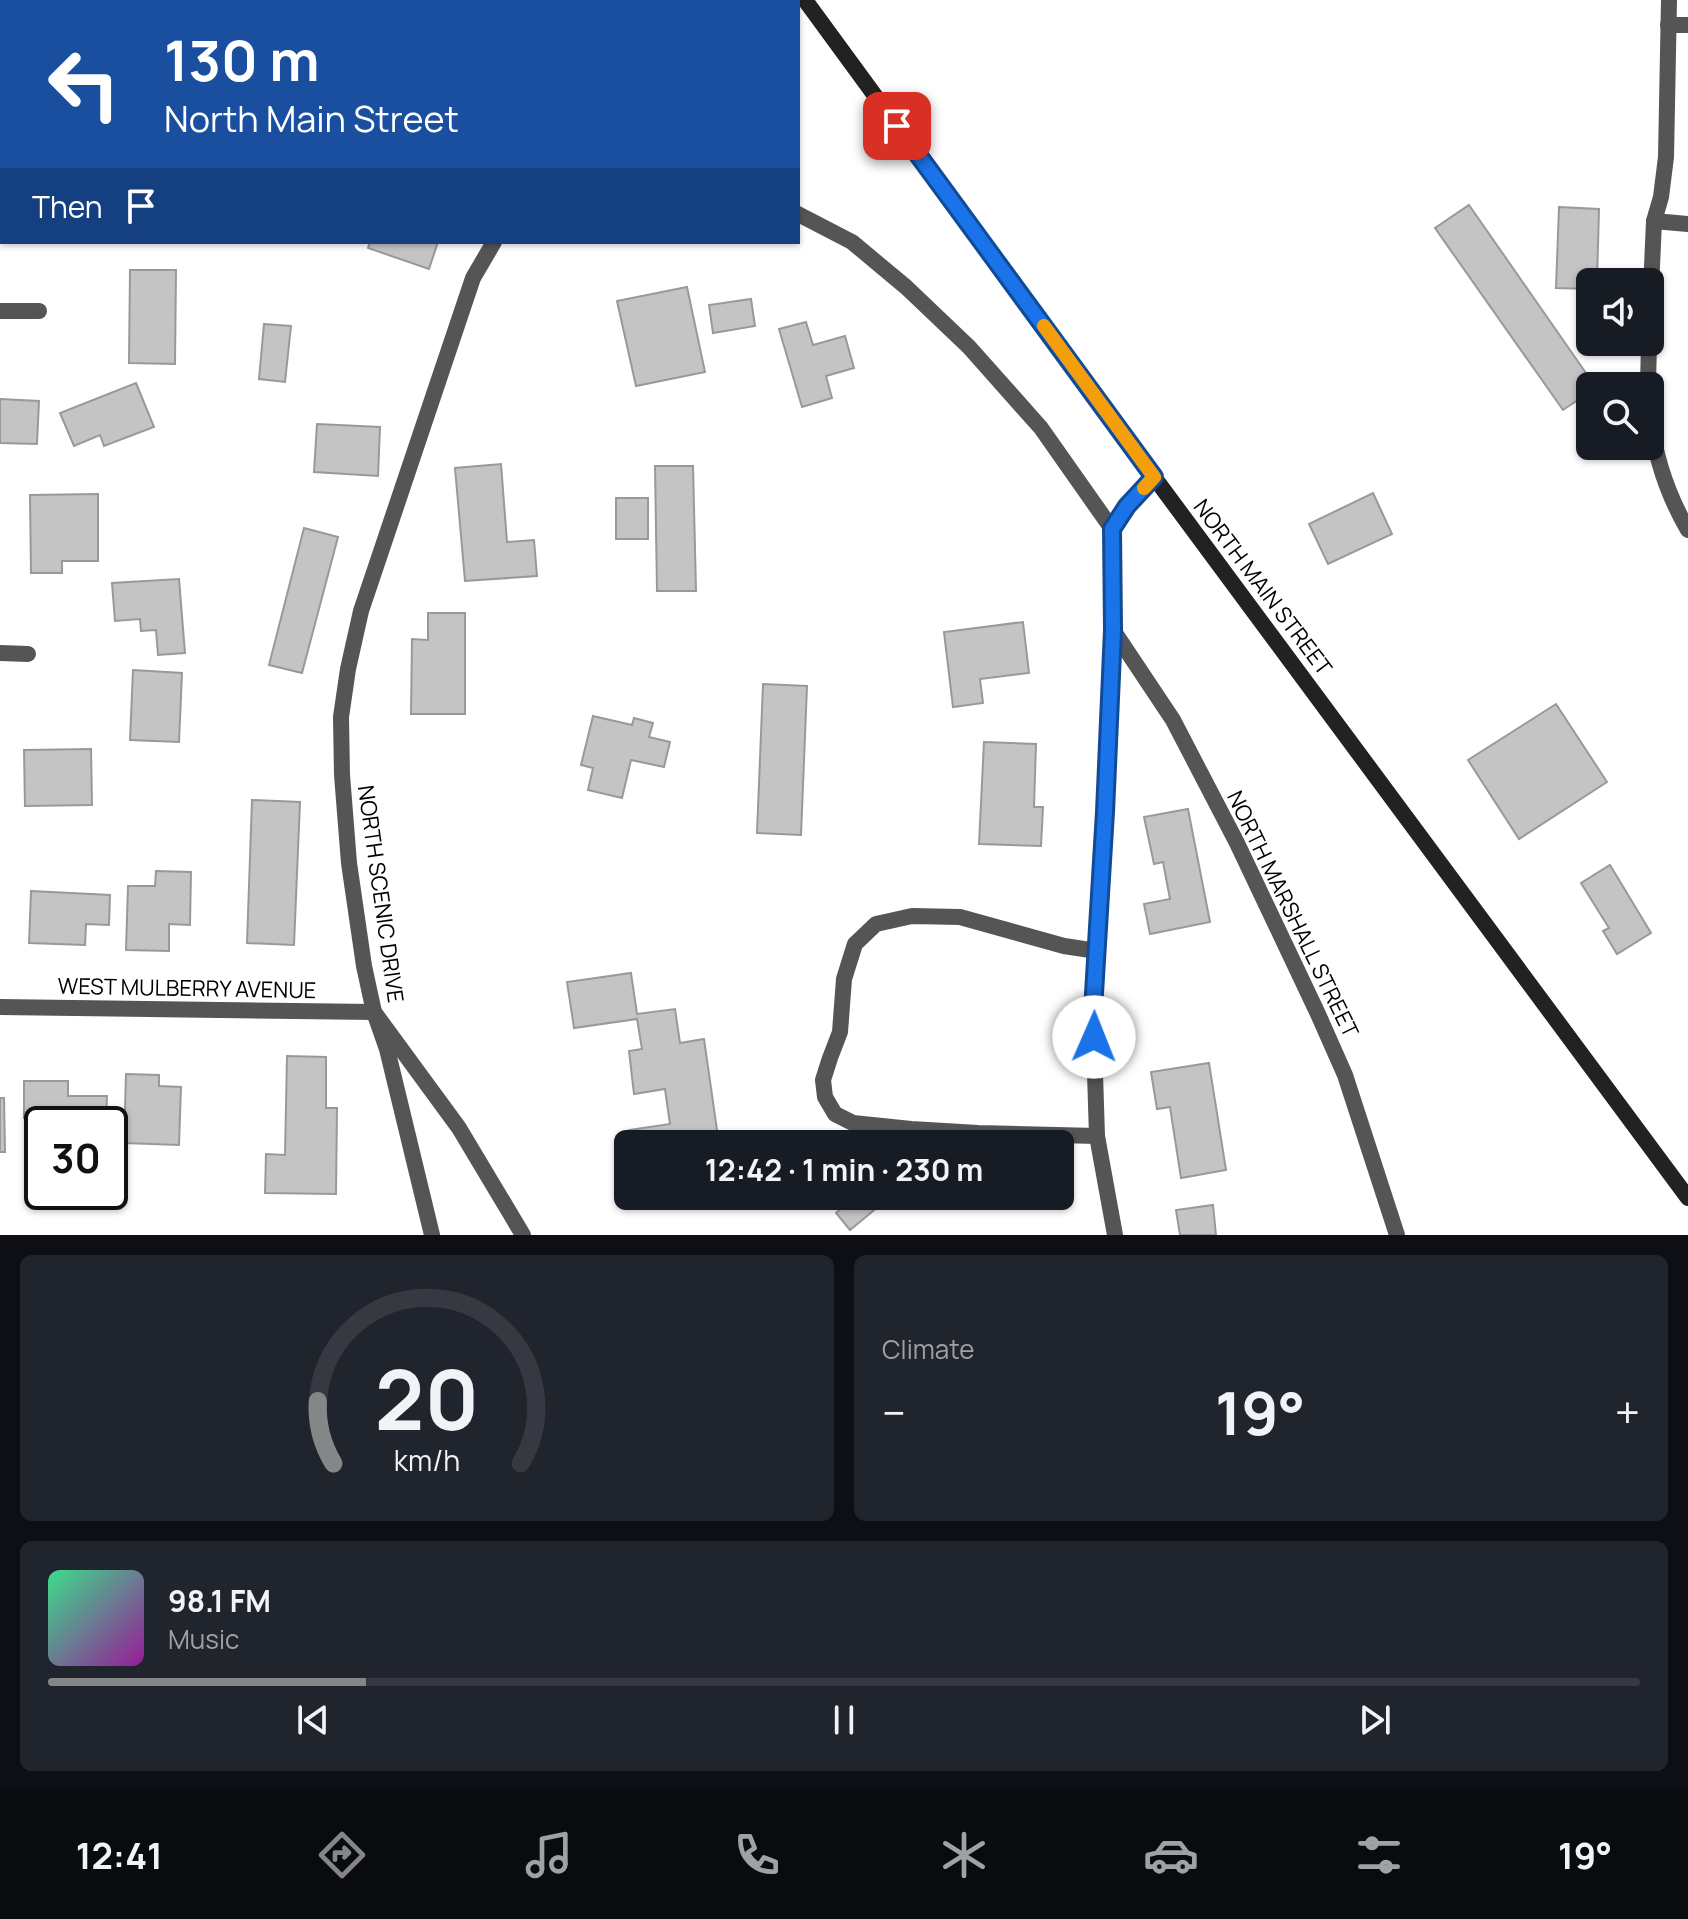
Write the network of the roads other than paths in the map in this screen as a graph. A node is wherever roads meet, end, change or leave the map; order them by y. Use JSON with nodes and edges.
{"nodes":[{"id":1,"x":805,"y":0,"type":"edge"},
{"id":2,"x":1669,"y":0,"type":"edge"},
{"id":3,"x":1668,"y":25,"type":"junction"},
{"id":4,"x":1688,"y":25,"type":"edge"},
{"id":5,"x":800,"y":215,"type":"edge"},
{"id":6,"x":1654,"y":221,"type":"junction"},
{"id":7,"x":1688,"y":224,"type":"edge"},
{"id":8,"x":491,"y":244,"type":"edge"},
{"id":9,"x":1652,"y":268,"type":"edge"},
{"id":10,"x":0,"y":311,"type":"edge"},
{"id":11,"x":39,"y":311,"type":"dead end"},
{"id":12,"x":1657,"y":460,"type":"edge"},
{"id":13,"x":1154,"y":477,"type":"junction"},
{"id":14,"x":1112,"y":529,"type":"junction"},
{"id":15,"x":1688,"y":530,"type":"edge"},
{"id":16,"x":1113,"y":630,"type":"junction"},
{"id":17,"x":0,"y":653,"type":"edge"},
{"id":18,"x":28,"y":654,"type":"dead end"},
{"id":19,"x":1097,"y":951,"type":"junction"},
{"id":20,"x":0,"y":1007,"type":"edge"},
{"id":21,"x":374,"y":1012,"type":"junction"},
{"id":22,"x":1097,"y":1136,"type":"junction"},
{"id":23,"x":1688,"y":1198,"type":"edge"},
{"id":24,"x":432,"y":1235,"type":"edge"},
{"id":25,"x":523,"y":1235,"type":"edge"},
{"id":26,"x":1115,"y":1235,"type":"edge"},
{"id":27,"x":1397,"y":1235,"type":"edge"}],
"edges":[{"from":1,"to":13,"type":"main road","name":"NORTH MAIN STREET"},
{"from":2,"to":3,"type":"street"},
{"from":3,"to":4,"type":"street"},
{"from":3,"to":6,"type":"street"},
{"from":5,"to":14,"type":"street"},
{"from":6,"to":7,"type":"street"},
{"from":6,"to":9,"type":"street"},
{"from":8,"to":21,"type":"street","name":"NORTH SCENIC DRIVE"},
{"from":10,"to":11,"type":"street"},
{"from":12,"to":15,"type":"street"},
{"from":13,"to":14,"type":"street"},
{"from":13,"to":23,"type":"main road","name":"NORTH MAIN STREET"},
{"from":14,"to":16,"type":"street"},
{"from":16,"to":19,"type":"street"},
{"from":16,"to":27,"type":"street","name":"NORTH MARSHALL STREET"},
{"from":17,"to":18,"type":"street"},
{"from":19,"to":22,"type":"street"},
{"from":19,"to":22,"type":"street"},
{"from":20,"to":21,"type":"street","name":"WEST MULBERRY AVENUE"},
{"from":21,"to":24,"type":"street","name":"NORTH SCENIC DRIVE"},
{"from":21,"to":25,"type":"street"},
{"from":22,"to":26,"type":"street"}]}
